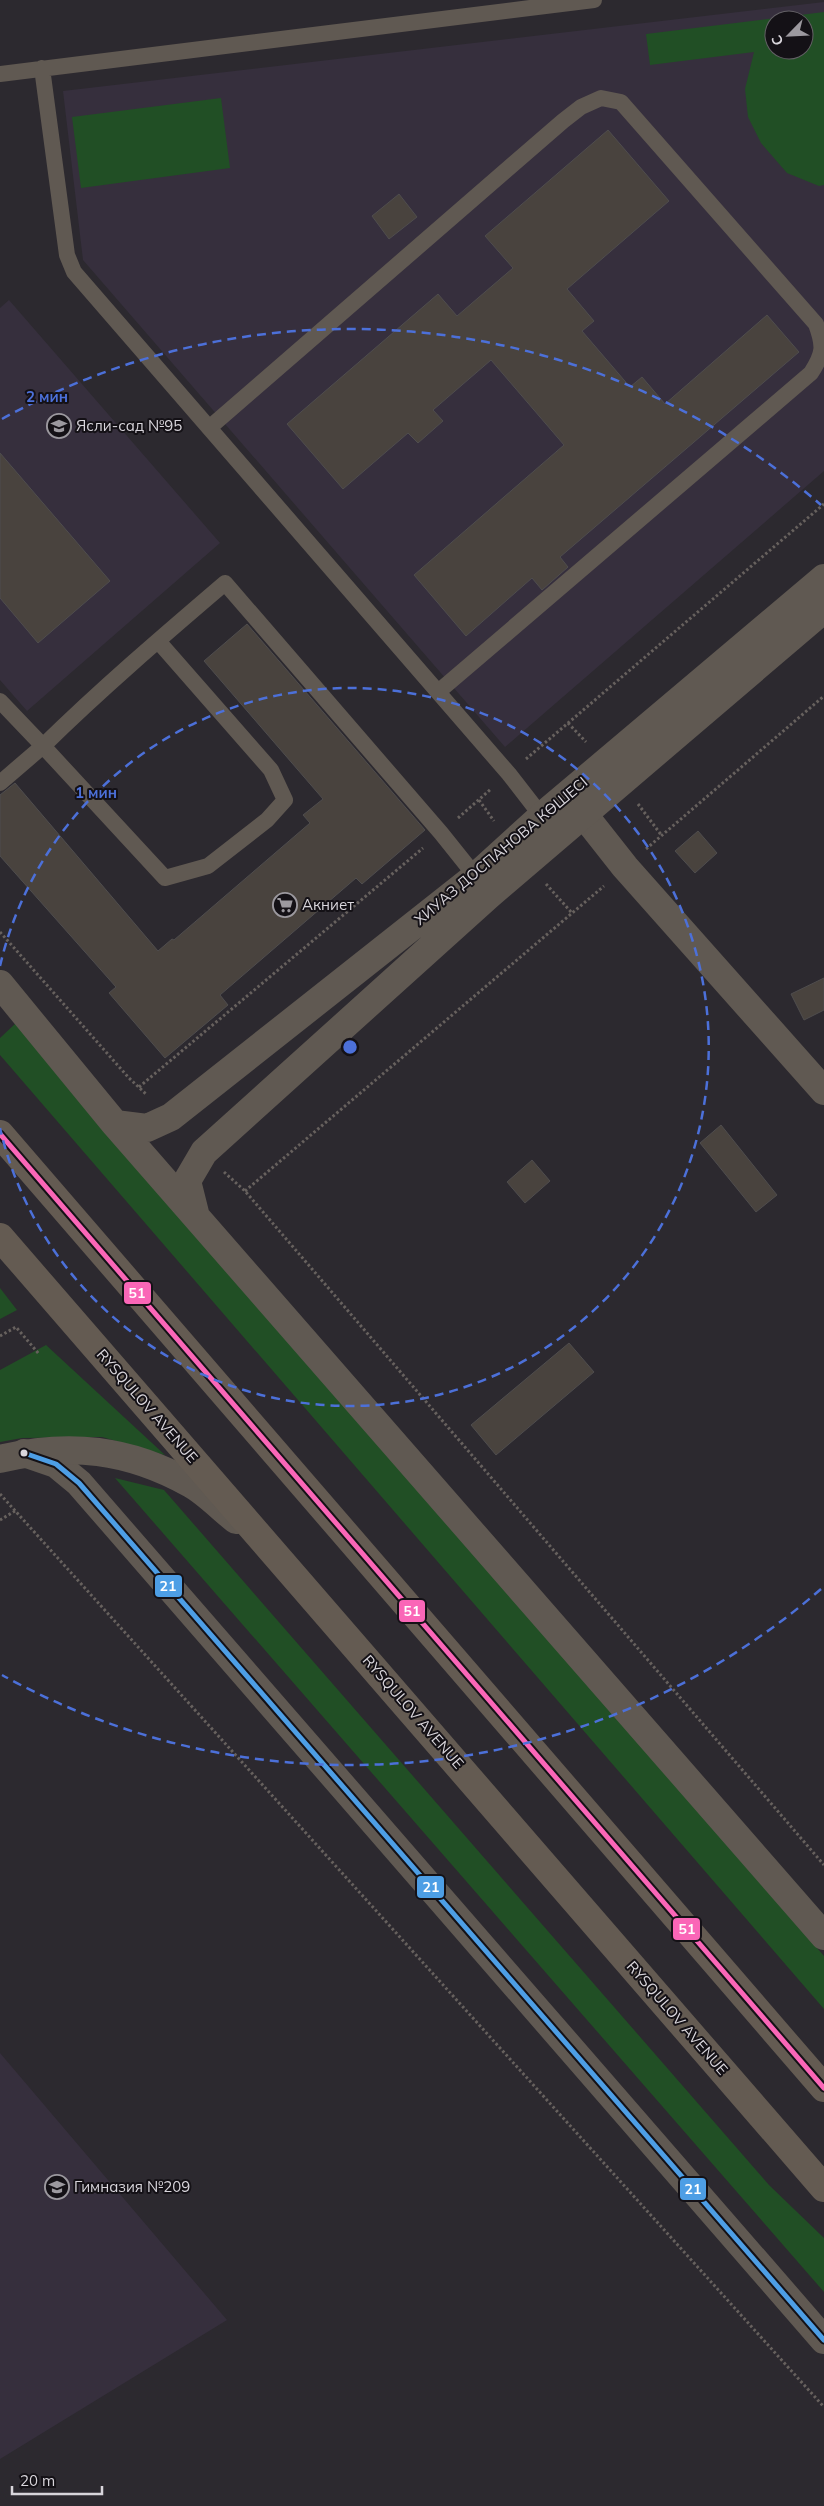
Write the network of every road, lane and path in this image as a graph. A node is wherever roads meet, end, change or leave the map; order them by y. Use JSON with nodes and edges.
{"nodes":[{"id":1,"x":594,"y":0,"type":"edge"},
{"id":2,"x":42,"y":68,"type":"junction"},
{"id":3,"x":0,"y":74,"type":"edge"},
{"id":4,"x":209,"y":428,"type":"junction"},
{"id":5,"x":824,"y":504,"type":"edge"},
{"id":6,"x":824,"y":578,"type":"edge"},
{"id":7,"x":824,"y":609,"type":"edge"},
{"id":8,"x":158,"y":641,"type":"junction"},
{"id":9,"x":438,"y":692,"type":"junction"},
{"id":10,"x":824,"y":696,"type":"edge"},
{"id":11,"x":0,"y":701,"type":"edge"},
{"id":12,"x":42,"y":746,"type":"junction"},
{"id":13,"x":509,"y":774,"type":"junction"},
{"id":14,"x":0,"y":783,"type":"edge"},
{"id":15,"x":576,"y":805,"type":"junction"},
{"id":16,"x":550,"y":826,"type":"junction"},
{"id":17,"x":440,"y":833,"type":"junction"},
{"id":18,"x":643,"y":852,"type":"dead end"},
{"id":19,"x":610,"y":881,"type":"dead end"},
{"id":20,"x":483,"y":886,"type":"junction"},
{"id":21,"x":0,"y":932,"type":"edge"},
{"id":22,"x":0,"y":984,"type":"edge"},
{"id":23,"x":139,"y":1087,"type":"junction"},
{"id":24,"x":824,"y":1091,"type":"edge"},
{"id":25,"x":171,"y":1117,"type":"junction"},
{"id":26,"x":116,"y":1124,"type":"junction"},
{"id":27,"x":0,"y":1134,"type":"edge"},
{"id":28,"x":204,"y":1152,"type":"junction"},
{"id":29,"x":245,"y":1192,"type":"junction"},
{"id":30,"x":195,"y":1213,"type":"junction"},
{"id":31,"x":0,"y":1237,"type":"edge"},
{"id":32,"x":0,"y":1336,"type":"edge"},
{"id":33,"x":39,"y":1354,"type":"dead end"},
{"id":34,"x":12,"y":1456,"type":"edge"},
{"id":35,"x":0,"y":1494,"type":"edge"},
{"id":36,"x":15,"y":1511,"type":"junction"},
{"id":37,"x":0,"y":1520,"type":"edge"},
{"id":38,"x":274,"y":1551,"type":"junction"},
{"id":39,"x":824,"y":1865,"type":"edge"},
{"id":40,"x":824,"y":1936,"type":"edge"},
{"id":41,"x":824,"y":2088,"type":"edge"},
{"id":42,"x":824,"y":2188,"type":"edge"},
{"id":43,"x":824,"y":2340,"type":"edge"},
{"id":44,"x":824,"y":2407,"type":"edge"}],
"edges":[{"from":1,"to":2,"type":"lane"},
{"from":2,"to":3,"type":"lane"},
{"from":2,"to":4,"type":"lane"},
{"from":4,"to":9,"type":"lane"},
{"from":4,"to":9,"type":"lane"},
{"from":5,"to":13,"type":"path"},
{"from":6,"to":15,"type":"street","name":"ХИУАЗ ДОСПАНОВА КӨШЕСІ"},
{"from":7,"to":15,"type":"street","name":"ХИУАЗ ДОСПАНОВА КӨШЕСІ"},
{"from":8,"to":12,"type":"lane"},
{"from":8,"to":12,"type":"lane"},
{"from":8,"to":17,"type":"lane"},
{"from":9,"to":13,"type":"lane"},
{"from":10,"to":18,"type":"path"},
{"from":11,"to":12,"type":"lane"},
{"from":12,"to":14,"type":"lane"},
{"from":13,"to":16,"type":"lane"},
{"from":13,"to":17,"type":"path"},
{"from":15,"to":16,"type":"street","name":"ХИУАЗ ДОСПАНОВА КӨШЕСІ"},
{"from":15,"to":24,"type":"street"},
{"from":16,"to":20,"type":"street","name":"ХИУАЗ ДОСПАНОВА КӨШЕСІ"},
{"from":17,"to":20,"type":"lane"},
{"from":17,"to":23,"type":"path"},
{"from":19,"to":29,"type":"path"},
{"from":20,"to":25,"type":"street","name":"ХИУАЗ ДОСПАНОВА КӨШЕСІ"},
{"from":20,"to":28,"type":"street","name":"ХИУАЗ ДОСПАНОВА КӨШЕСІ"},
{"from":21,"to":23,"type":"path"},
{"from":22,"to":26,"type":"street"},
{"from":23,"to":25,"type":"path"},
{"from":25,"to":26,"type":"street","name":"ХИУАЗ ДОСПАНОВА КӨШЕСІ"},
{"from":26,"to":30,"type":"street"},
{"from":27,"to":41,"type":"main road"},
{"from":28,"to":29,"type":"path"},
{"from":28,"to":30,"type":"street","name":"ХИУАЗ ДОСПАНОВА КӨШЕСІ"},
{"from":29,"to":39,"type":"path"},
{"from":30,"to":40,"type":"street"},
{"from":31,"to":38,"type":"main road","name":"RYSQULOV AVENUE"},
{"from":32,"to":33,"type":"path"},
{"from":34,"to":38,"type":"street"},
{"from":34,"to":43,"type":"street"},
{"from":35,"to":36,"type":"path"},
{"from":36,"to":37,"type":"path"},
{"from":36,"to":44,"type":"path"},
{"from":38,"to":42,"type":"main road","name":"RYSQULOV AVENUE"}]}
